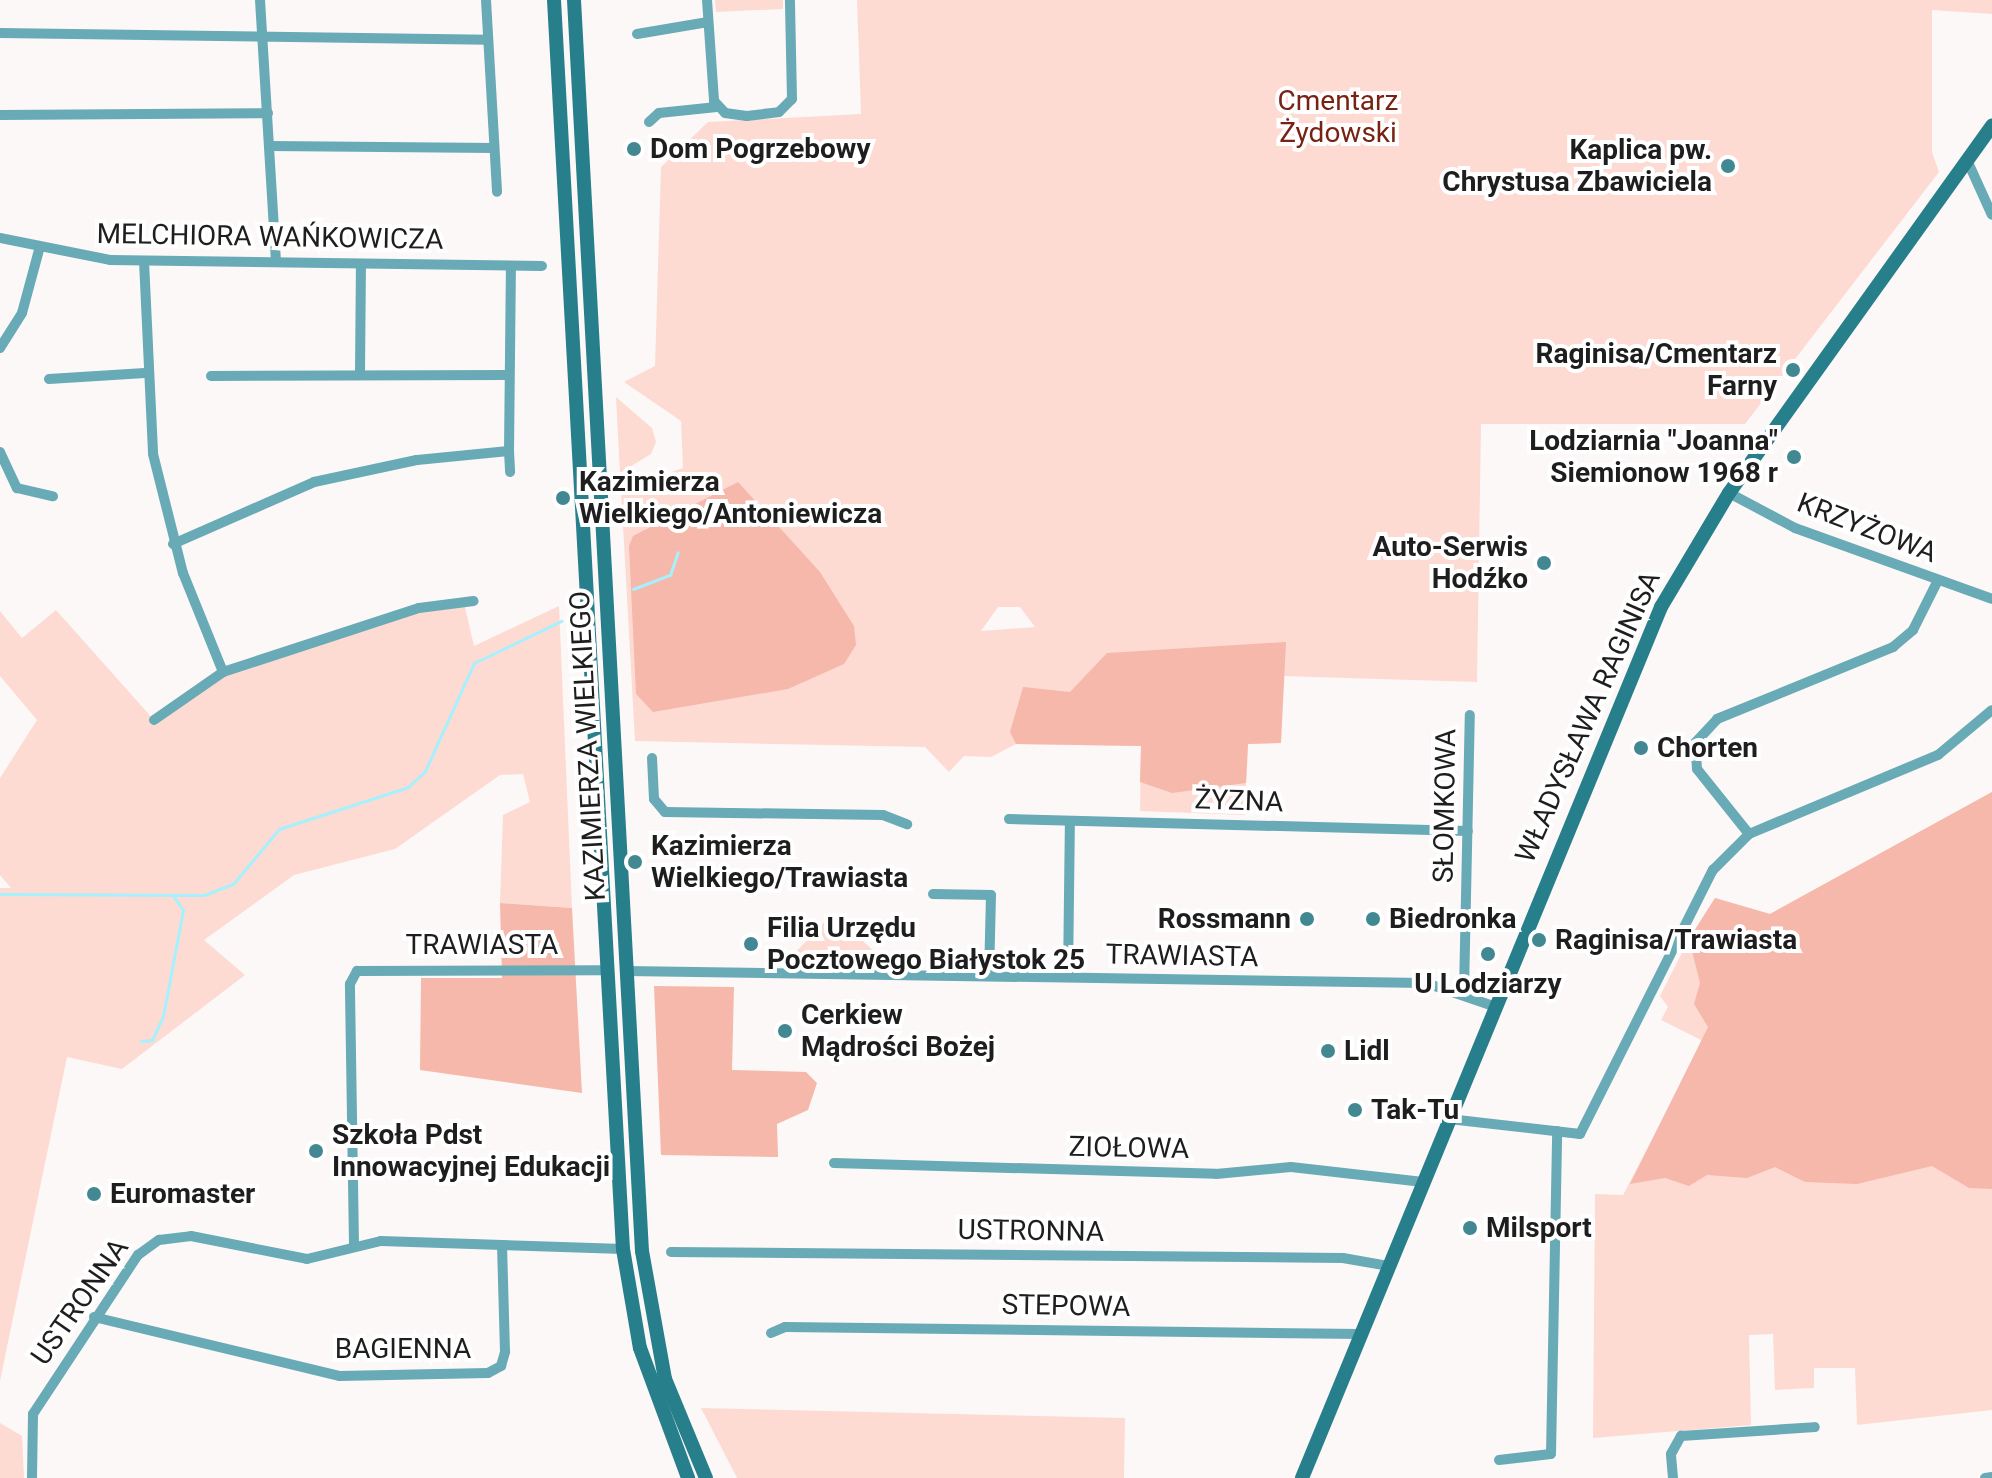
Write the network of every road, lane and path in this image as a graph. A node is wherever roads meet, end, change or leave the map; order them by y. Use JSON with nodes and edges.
{"nodes":[{"id":1,"x":260,"y":0,"type":"edge"},
{"id":2,"x":486,"y":0,"type":"edge"},
{"id":3,"x":554,"y":0,"type":"edge"},
{"id":4,"x":574,"y":0,"type":"edge"},
{"id":5,"x":707,"y":0,"type":"edge"},
{"id":6,"x":790,"y":0,"type":"edge"},
{"id":7,"x":708,"y":22,"type":"junction"},
{"id":8,"x":0,"y":33,"type":"edge"},
{"id":9,"x":637,"y":34,"type":"dead end"},
{"id":10,"x":488,"y":40,"type":"junction"},
{"id":11,"x":262,"y":41,"type":"junction"},
{"id":12,"x":717,"y":107,"type":"junction"},
{"id":13,"x":268,"y":113,"type":"junction"},
{"id":14,"x":0,"y":115,"type":"edge"},
{"id":15,"x":649,"y":122,"type":"dead end"},
{"id":16,"x":1992,"y":125,"type":"edge"},
{"id":17,"x":270,"y":146,"type":"junction"},
{"id":18,"x":494,"y":148,"type":"junction"},
{"id":19,"x":1967,"y":160,"type":"junction"},
{"id":20,"x":497,"y":192,"type":"dead end"},
{"id":21,"x":1992,"y":215,"type":"edge"},
{"id":22,"x":0,"y":238,"type":"edge"},
{"id":23,"x":39,"y":250,"type":"junction"},
{"id":24,"x":144,"y":261,"type":"junction"},
{"id":25,"x":276,"y":262,"type":"junction"},
{"id":26,"x":361,"y":264,"type":"junction"},
{"id":27,"x":511,"y":266,"type":"junction"},
{"id":28,"x":542,"y":266,"type":"dead end"},
{"id":29,"x":0,"y":348,"type":"edge"},
{"id":30,"x":145,"y":373,"type":"junction"},
{"id":31,"x":360,"y":373,"type":"junction"},
{"id":32,"x":509,"y":375,"type":"junction"},
{"id":33,"x":211,"y":376,"type":"dead end"},
{"id":34,"x":49,"y":379,"type":"dead end"},
{"id":35,"x":509,"y":451,"type":"junction"},
{"id":36,"x":0,"y":452,"type":"edge"},
{"id":37,"x":510,"y":472,"type":"dead end"},
{"id":38,"x":579,"y":475,"type":"junction"},
{"id":39,"x":600,"y":479,"type":"junction"},
{"id":40,"x":1729,"y":493,"type":"junction"},
{"id":41,"x":53,"y":496,"type":"dead end"},
{"id":42,"x":173,"y":544,"type":"junction"},
{"id":43,"x":1938,"y":580,"type":"junction"},
{"id":44,"x":1992,"y":599,"type":"edge"},
{"id":45,"x":474,"y":601,"type":"dead end"},
{"id":46,"x":223,"y":672,"type":"junction"},
{"id":47,"x":1992,"y":710,"type":"edge"},
{"id":48,"x":1470,"y":715,"type":"dead end"},
{"id":49,"x":154,"y":720,"type":"dead end"},
{"id":50,"x":652,"y":758,"type":"dead end"},
{"id":51,"x":1009,"y":819,"type":"dead end"},
{"id":52,"x":1070,"y":821,"type":"junction"},
{"id":53,"x":907,"y":824,"type":"dead end"},
{"id":54,"x":599,"y":828,"type":"junction"},
{"id":55,"x":618,"y":828,"type":"junction"},
{"id":56,"x":1468,"y":831,"type":"junction"},
{"id":57,"x":1749,"y":834,"type":"junction"},
{"id":58,"x":933,"y":894,"type":"dead end"},
{"id":59,"x":607,"y":970,"type":"junction"},
{"id":60,"x":626,"y":971,"type":"junction"},
{"id":61,"x":989,"y":975,"type":"junction"},
{"id":62,"x":1068,"y":977,"type":"junction"},
{"id":63,"x":1464,"y":992,"type":"junction"},
{"id":64,"x":1493,"y":1006,"type":"junction"},
{"id":65,"x":1449,"y":1119,"type":"junction"},
{"id":66,"x":1557,"y":1131,"type":"junction"},
{"id":67,"x":834,"y":1163,"type":"dead end"},
{"id":68,"x":1423,"y":1182,"type":"junction"},
{"id":69,"x":354,"y":1245,"type":"junction"},
{"id":70,"x":502,"y":1247,"type":"junction"},
{"id":71,"x":623,"y":1249,"type":"junction"},
{"id":72,"x":671,"y":1252,"type":"dead end"},
{"id":73,"x":1389,"y":1266,"type":"junction"},
{"id":74,"x":94,"y":1317,"type":"junction"},
{"id":75,"x":771,"y":1333,"type":"dead end"},
{"id":76,"x":1361,"y":1334,"type":"junction"},
{"id":77,"x":1815,"y":1427,"type":"dead end"},
{"id":78,"x":1499,"y":1460,"type":"dead end"},
{"id":79,"x":1992,"y":1477,"type":"edge"},
{"id":80,"x":32,"y":1478,"type":"edge"},
{"id":81,"x":688,"y":1478,"type":"edge"},
{"id":82,"x":706,"y":1478,"type":"edge"},
{"id":83,"x":1302,"y":1478,"type":"edge"},
{"id":84,"x":1673,"y":1478,"type":"edge"},
{"id":85,"x":1985,"y":1478,"type":"edge"}],
"edges":[{"from":1,"to":11,"type":"street"},
{"from":2,"to":10,"type":"street"},
{"from":3,"to":38,"type":"main road","name":"KAZIMIERZA WIELKIEGO"},
{"from":4,"to":39,"type":"main road","name":"KAZIMIERZA WIELKIEGO"},
{"from":5,"to":7,"type":"street"},
{"from":6,"to":12,"type":"street"},
{"from":7,"to":9,"type":"street"},
{"from":7,"to":12,"type":"street"},
{"from":8,"to":11,"type":"street"},
{"from":10,"to":11,"type":"street"},
{"from":10,"to":18,"type":"street"},
{"from":11,"to":13,"type":"street"},
{"from":12,"to":15,"type":"street"},
{"from":13,"to":14,"type":"street"},
{"from":13,"to":17,"type":"street"},
{"from":16,"to":19,"type":"main road","name":"WŁADYSŁAWA RAGINISA"},
{"from":17,"to":18,"type":"street"},
{"from":17,"to":25,"type":"street"},
{"from":18,"to":20,"type":"street"},
{"from":19,"to":21,"type":"street"},
{"from":19,"to":40,"type":"main road","name":"WŁADYSŁAWA RAGINISA"},
{"from":22,"to":23,"type":"street","name":"MELCHIORA WAŃKOWICZA"},
{"from":23,"to":24,"type":"street","name":"MELCHIORA WAŃKOWICZA"},
{"from":23,"to":29,"type":"street"},
{"from":24,"to":25,"type":"street","name":"MELCHIORA WAŃKOWICZA"},
{"from":24,"to":30,"type":"street"},
{"from":25,"to":26,"type":"street","name":"MELCHIORA WAŃKOWICZA"},
{"from":26,"to":27,"type":"street","name":"MELCHIORA WAŃKOWICZA"},
{"from":26,"to":31,"type":"street"},
{"from":27,"to":28,"type":"street","name":"MELCHIORA WAŃKOWICZA"},
{"from":27,"to":32,"type":"street"},
{"from":30,"to":34,"type":"street"},
{"from":30,"to":42,"type":"street"},
{"from":31,"to":32,"type":"street"},
{"from":31,"to":33,"type":"street"},
{"from":32,"to":35,"type":"street"},
{"from":35,"to":37,"type":"street"},
{"from":35,"to":42,"type":"street"},
{"from":36,"to":41,"type":"street"},
{"from":38,"to":39,"type":"main road"},
{"from":38,"to":54,"type":"main road","name":"KAZIMIERZA WIELKIEGO"},
{"from":39,"to":55,"type":"main road","name":"KAZIMIERZA WIELKIEGO"},
{"from":40,"to":43,"type":"street","name":"KRZYŻOWA"},
{"from":40,"to":64,"type":"main road","name":"WŁADYSŁAWA RAGINISA"},
{"from":42,"to":46,"type":"street"},
{"from":43,"to":44,"type":"street","name":"KRZYŻOWA"},
{"from":43,"to":57,"type":"street"},
{"from":45,"to":46,"type":"street"},
{"from":46,"to":49,"type":"street"},
{"from":47,"to":57,"type":"street"},
{"from":48,"to":56,"type":"street","name":"SŁOMKOWA"},
{"from":50,"to":53,"type":"street"},
{"from":51,"to":52,"type":"street","name":"ŻYZNA"},
{"from":52,"to":56,"type":"street","name":"ŻYZNA"},
{"from":52,"to":62,"type":"street"},
{"from":54,"to":55,"type":"main road"},
{"from":54,"to":59,"type":"main road","name":"KAZIMIERZA WIELKIEGO"},
{"from":55,"to":60,"type":"main road","name":"KAZIMIERZA WIELKIEGO"},
{"from":56,"to":63,"type":"street","name":"SŁOMKOWA"},
{"from":57,"to":66,"type":"street"},
{"from":58,"to":61,"type":"street"},
{"from":59,"to":69,"type":"street","name":"TRAWIASTA"},
{"from":59,"to":71,"type":"main road","name":"KAZIMIERZA WIELKIEGO"},
{"from":60,"to":61,"type":"street","name":"TRAWIASTA"},
{"from":60,"to":82,"type":"main road","name":"KAZIMIERZA WIELKIEGO"},
{"from":61,"to":62,"type":"street","name":"TRAWIASTA"},
{"from":62,"to":63,"type":"street","name":"TRAWIASTA"},
{"from":63,"to":64,"type":"street","name":"TRAWIASTA"},
{"from":64,"to":65,"type":"main road","name":"WŁADYSŁAWA RAGINISA"},
{"from":65,"to":66,"type":"street"},
{"from":65,"to":68,"type":"main road","name":"WŁADYSŁAWA RAGINISA"},
{"from":66,"to":78,"type":"street"},
{"from":67,"to":68,"type":"street","name":"ZIOŁOWA"},
{"from":68,"to":73,"type":"main road","name":"WŁADYSŁAWA RAGINISA"},
{"from":69,"to":70,"type":"street","name":"USTRONNA"},
{"from":69,"to":74,"type":"street","name":"USTRONNA"},
{"from":70,"to":71,"type":"street","name":"USTRONNA"},
{"from":70,"to":74,"type":"street","name":"BAGIENNA"},
{"from":71,"to":81,"type":"main road","name":"KAZIMIERZA WIELKIEGO"},
{"from":72,"to":73,"type":"street","name":"USTRONNA"},
{"from":73,"to":76,"type":"main road","name":"WŁADYSŁAWA RAGINISA"},
{"from":74,"to":80,"type":"street","name":"USTRONNA"},
{"from":75,"to":76,"type":"street","name":"STEPOWA"},
{"from":76,"to":83,"type":"main road","name":"WŁADYSŁAWA RAGINISA"},
{"from":77,"to":84,"type":"street"},
{"from":79,"to":85,"type":"street"}]}
